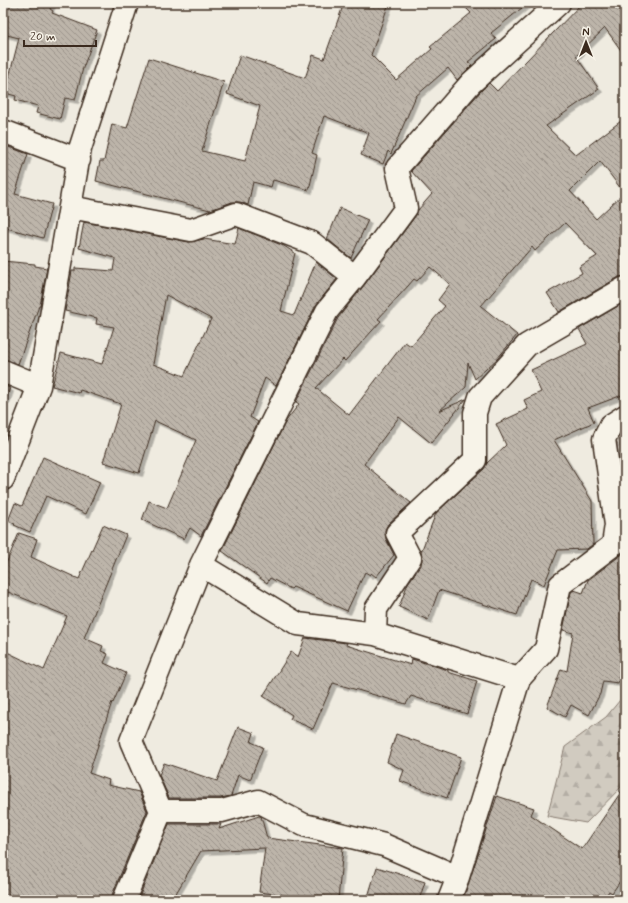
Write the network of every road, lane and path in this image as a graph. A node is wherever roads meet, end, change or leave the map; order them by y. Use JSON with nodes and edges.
{"nodes":[{"id":1,"x":127,"y":3,"type":"edge"},
{"id":2,"x":559,"y":3,"type":"edge"},
{"id":3,"x":3,"y":131,"type":"edge"},
{"id":4,"x":79,"y":160,"type":"junction"},
{"id":5,"x":70,"y":207,"type":"junction"},
{"id":6,"x":355,"y":277,"type":"junction"},
{"id":7,"x":625,"y":288,"type":"edge"},
{"id":8,"x":3,"y":371,"type":"edge"},
{"id":9,"x":39,"y":386,"type":"junction"},
{"id":10,"x":625,"y":416,"type":"edge"},
{"id":11,"x":3,"y":479,"type":"edge"},
{"id":12,"x":201,"y":565,"type":"junction"},
{"id":13,"x":375,"y":634,"type":"junction"},
{"id":14,"x":519,"y":679,"type":"junction"},
{"id":15,"x":161,"y":811,"type":"junction"},
{"id":16,"x":458,"y":877,"type":"junction"},
{"id":17,"x":124,"y":900,"type":"edge"},
{"id":18,"x":449,"y":900,"type":"edge"}],
"edges":[{"from":1,"to":4,"type":"street"},
{"from":2,"to":6,"type":"street"},
{"from":3,"to":4,"type":"street"},
{"from":4,"to":5,"type":"street"},
{"from":5,"to":6,"type":"street"},
{"from":5,"to":9,"type":"street"},
{"from":6,"to":12,"type":"street"},
{"from":7,"to":13,"type":"street"},
{"from":8,"to":9,"type":"street"},
{"from":9,"to":11,"type":"street"},
{"from":10,"to":14,"type":"street"},
{"from":12,"to":13,"type":"street"},
{"from":12,"to":15,"type":"street"},
{"from":13,"to":14,"type":"street"},
{"from":14,"to":16,"type":"street"},
{"from":15,"to":16,"type":"street"},
{"from":15,"to":17,"type":"street"},
{"from":16,"to":18,"type":"street"}]}
